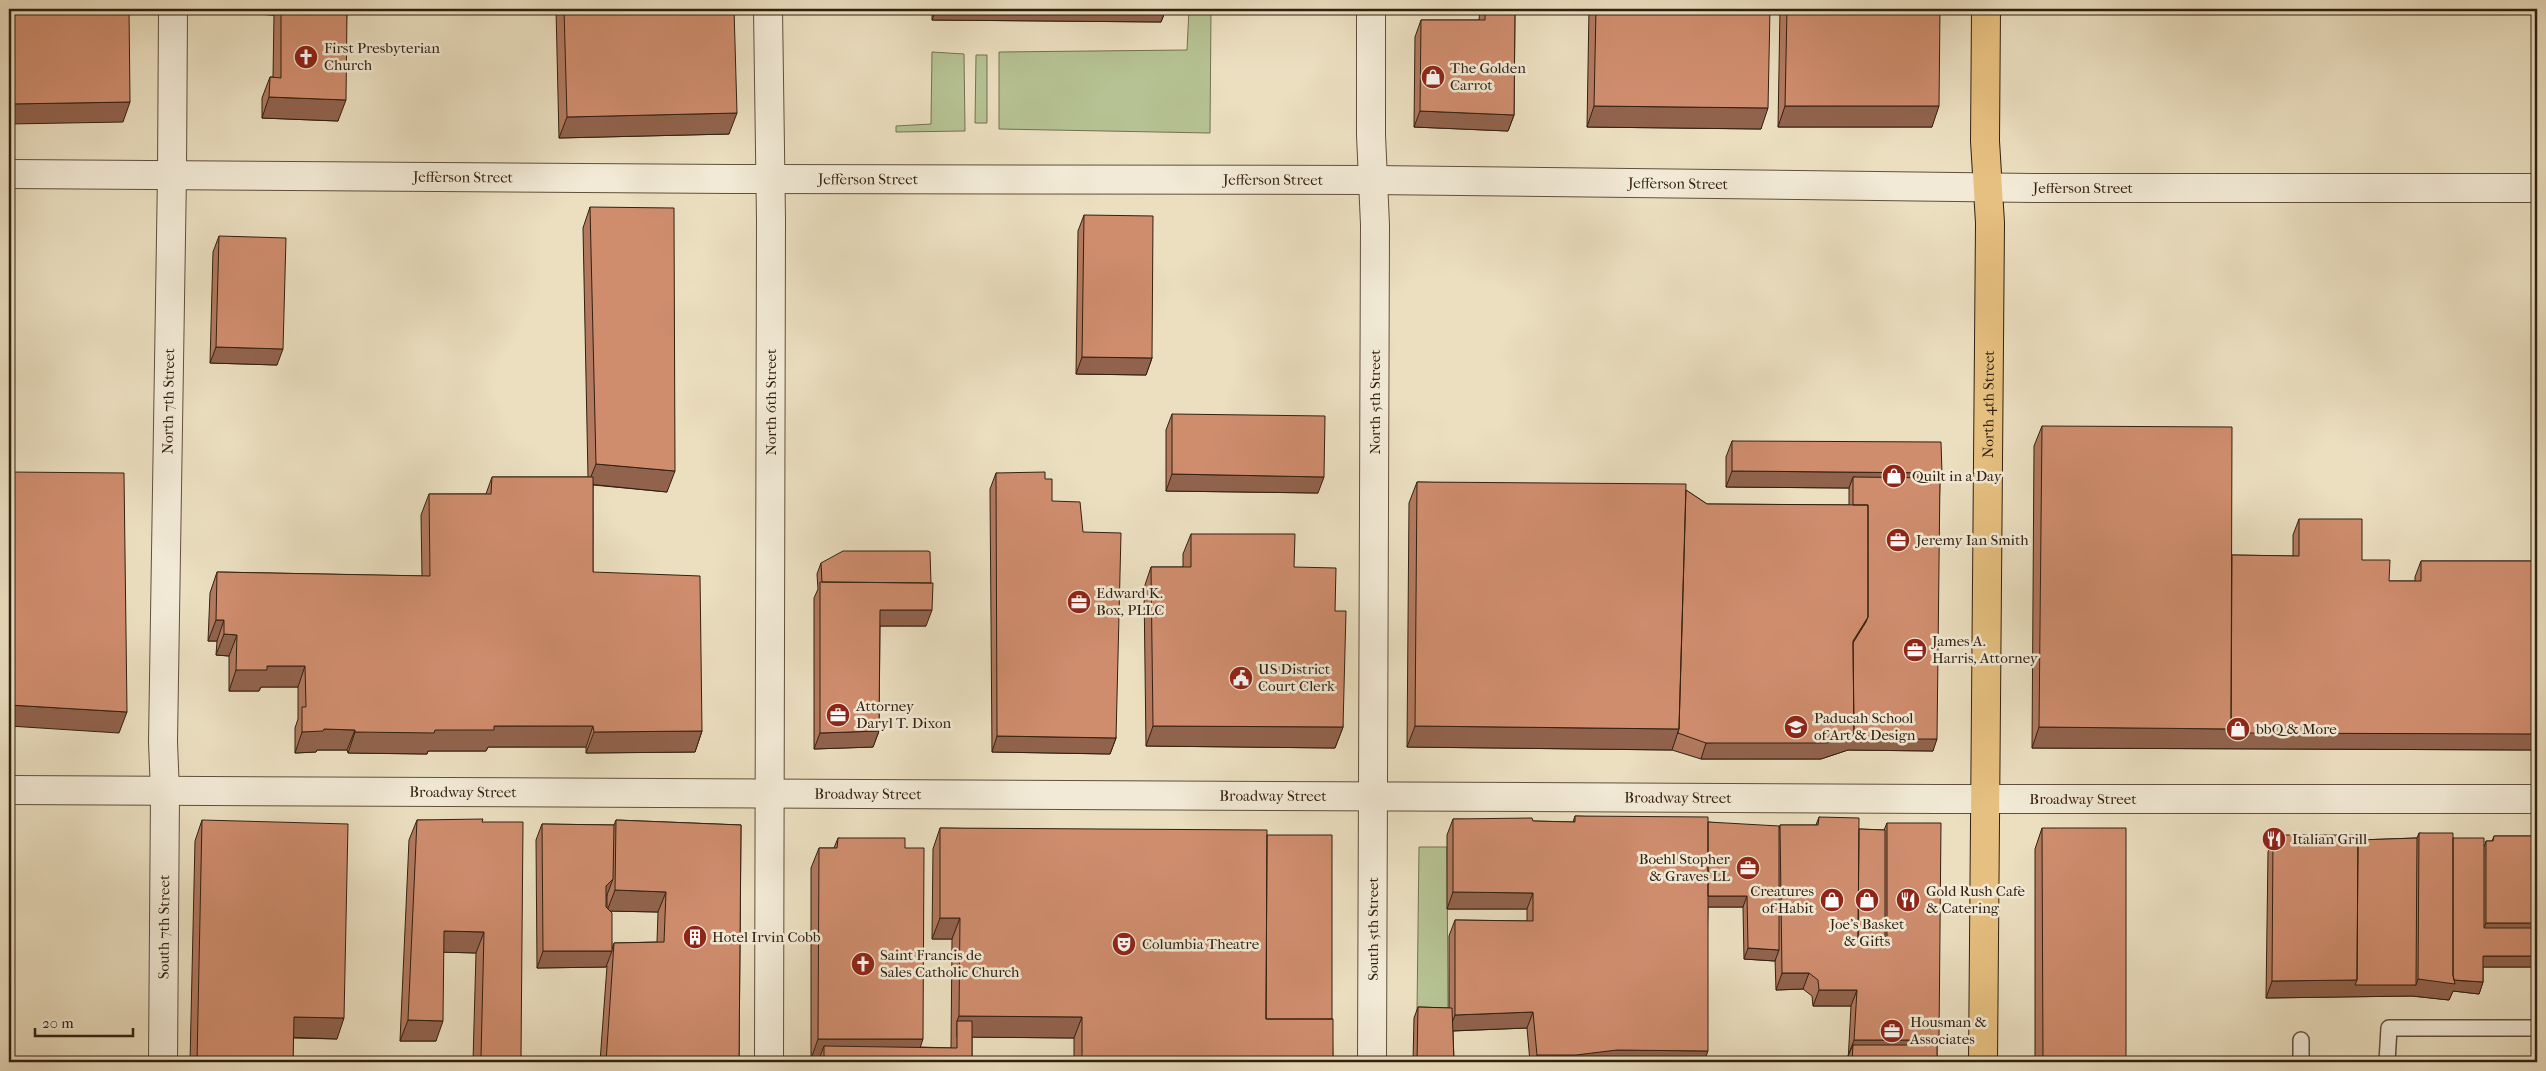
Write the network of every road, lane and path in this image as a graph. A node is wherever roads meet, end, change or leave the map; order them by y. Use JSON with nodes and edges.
{"nodes":[{"id":1,"x":173,"y":9,"type":"edge"},
{"id":2,"x":768,"y":9,"type":"edge"},
{"id":3,"x":1371,"y":9,"type":"edge"},
{"id":4,"x":1986,"y":9,"type":"edge"},
{"id":5,"x":9,"y":174,"type":"edge"},
{"id":6,"x":172,"y":174,"type":"junction"},
{"id":7,"x":771,"y":178,"type":"junction"},
{"id":8,"x":1373,"y":180,"type":"junction"},
{"id":9,"x":1988,"y":186,"type":"junction"},
{"id":10,"x":2537,"y":188,"type":"edge"},
{"id":11,"x":9,"y":790,"type":"edge"},
{"id":12,"x":165,"y":792,"type":"junction"},
{"id":13,"x":769,"y":795,"type":"junction"},
{"id":14,"x":1373,"y":796,"type":"junction"},
{"id":15,"x":2537,"y":798,"type":"edge"},
{"id":16,"x":1986,"y":799,"type":"junction"},
{"id":17,"x":2537,"y":1028,"type":"edge"},
{"id":18,"x":2301,"y":1040,"type":"dead end"},
{"id":19,"x":163,"y":1062,"type":"edge"},
{"id":20,"x":769,"y":1062,"type":"edge"},
{"id":21,"x":1372,"y":1062,"type":"edge"},
{"id":22,"x":1983,"y":1062,"type":"edge"},
{"id":23,"x":2300,"y":1062,"type":"edge"},
{"id":24,"x":2387,"y":1062,"type":"edge"}],
"edges":[{"from":1,"to":6,"type":"street","name":"North 7th Street"},
{"from":2,"to":7,"type":"street","name":"North 6th Street"},
{"from":3,"to":8,"type":"street","name":"North 5th Street"},
{"from":4,"to":9,"type":"main road","name":"North 4th Street"},
{"from":5,"to":6,"type":"street","name":"Jefferson Street"},
{"from":6,"to":7,"type":"street","name":"Jefferson Street"},
{"from":6,"to":12,"type":"street","name":"North 7th Street"},
{"from":7,"to":8,"type":"street","name":"Jefferson Street"},
{"from":7,"to":13,"type":"street","name":"North 6th Street"},
{"from":8,"to":9,"type":"street","name":"Jefferson Street"},
{"from":8,"to":14,"type":"street","name":"North 5th Street"},
{"from":9,"to":10,"type":"street","name":"Jefferson Street"},
{"from":9,"to":16,"type":"main road","name":"North 4th Street"},
{"from":11,"to":12,"type":"street","name":"Broadway Street"},
{"from":12,"to":13,"type":"street","name":"Broadway Street"},
{"from":12,"to":19,"type":"street","name":"South 7th Street"},
{"from":13,"to":14,"type":"street","name":"Broadway Street"},
{"from":13,"to":20,"type":"street","name":"North 6th Street"},
{"from":14,"to":16,"type":"street","name":"Broadway Street"},
{"from":14,"to":21,"type":"street","name":"South 5th Street"},
{"from":15,"to":16,"type":"street","name":"Broadway Street"},
{"from":16,"to":22,"type":"main road","name":"North 4th Street"},
{"from":17,"to":24,"type":"lane"},
{"from":18,"to":23,"type":"lane"}]}
